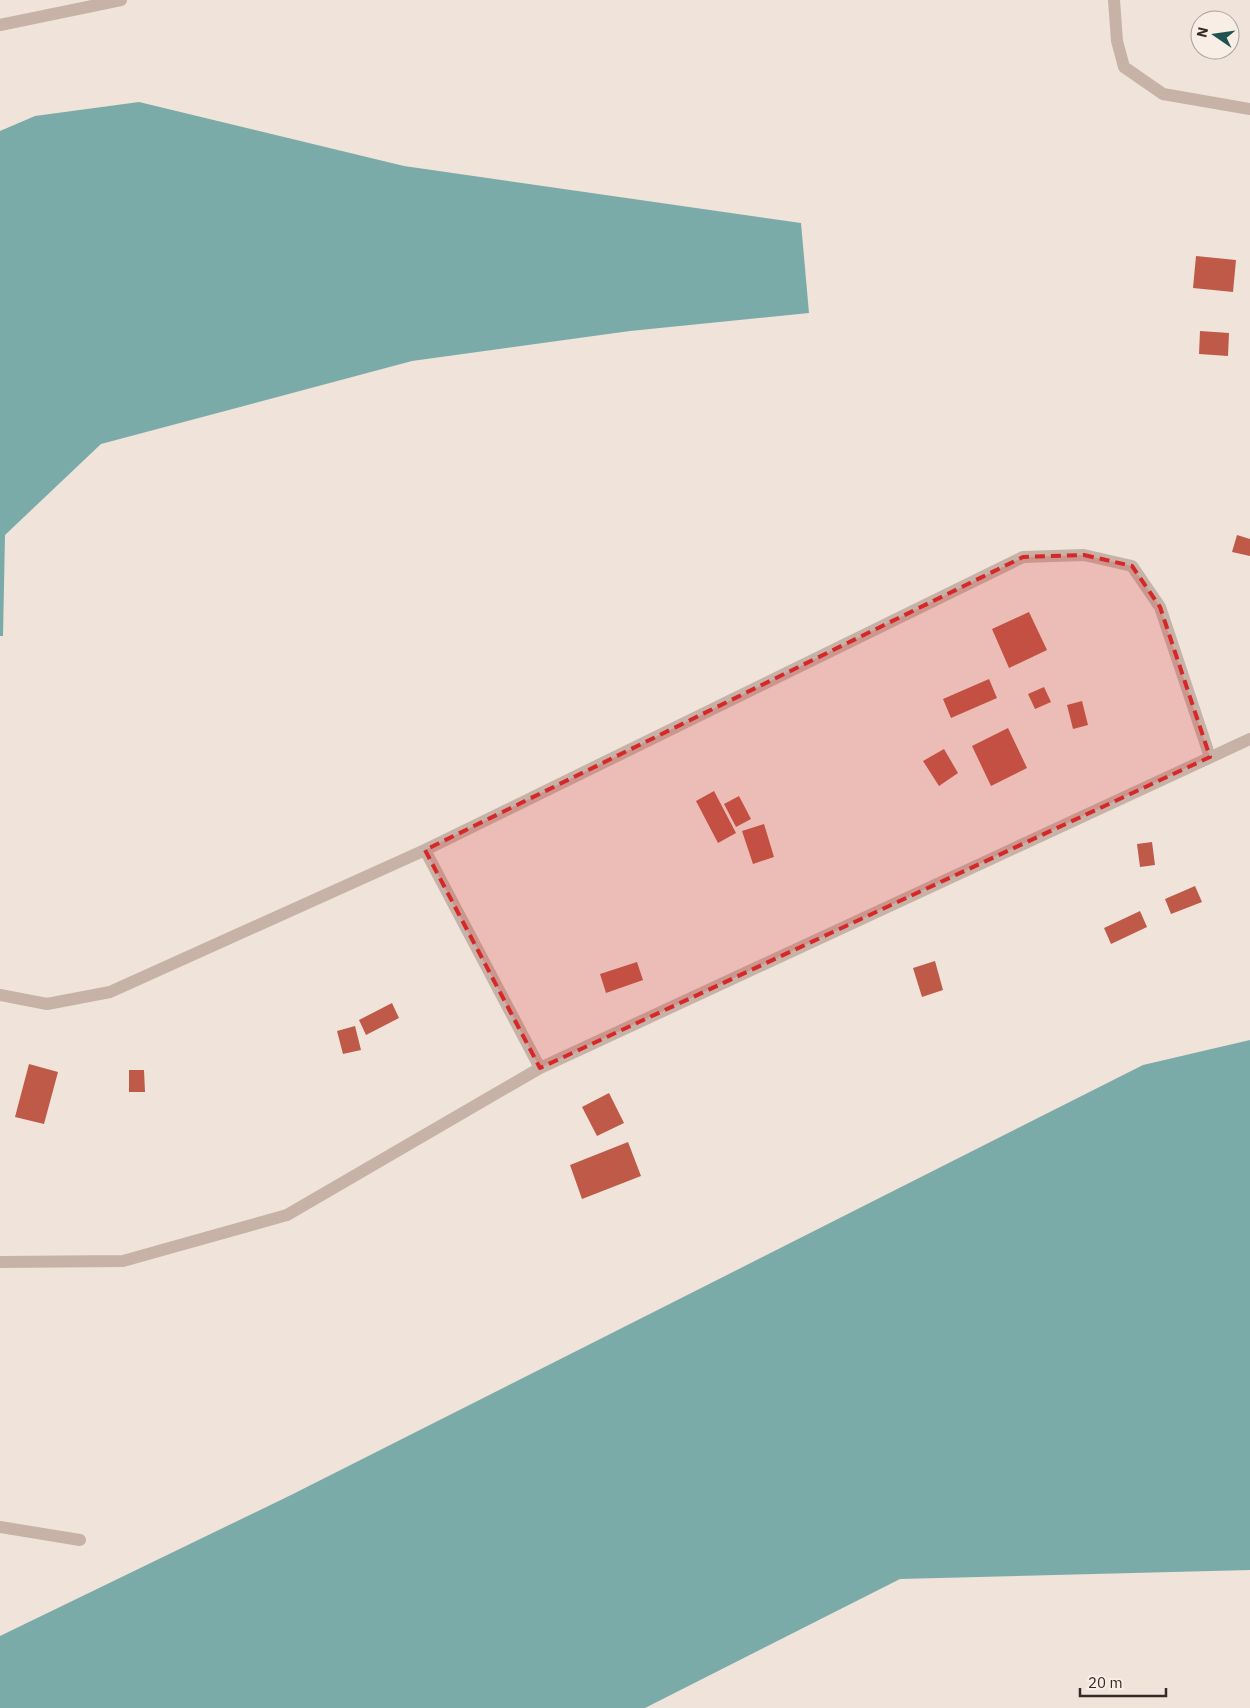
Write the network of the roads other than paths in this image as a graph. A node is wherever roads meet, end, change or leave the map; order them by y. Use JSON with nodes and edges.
{"nodes":[{"id":1,"x":121,"y":0,"type":"edge"},
{"id":2,"x":1114,"y":0,"type":"edge"},
{"id":3,"x":0,"y":24,"type":"edge"},
{"id":4,"x":1250,"y":109,"type":"edge"},
{"id":5,"x":1250,"y":739,"type":"edge"},
{"id":6,"x":1210,"y":757,"type":"junction"},
{"id":7,"x":425,"y":850,"type":"junction"},
{"id":8,"x":0,"y":995,"type":"edge"},
{"id":9,"x":540,"y":1068,"type":"junction"},
{"id":10,"x":0,"y":1262,"type":"edge"},
{"id":11,"x":0,"y":1527,"type":"edge"},
{"id":12,"x":80,"y":1540,"type":"dead end"}],
"edges":[{"from":1,"to":3,"type":"street"},
{"from":2,"to":4,"type":"street"},
{"from":5,"to":6,"type":"street"},
{"from":6,"to":7,"type":"street"},
{"from":6,"to":9,"type":"street"},
{"from":7,"to":8,"type":"street"},
{"from":7,"to":9,"type":"street"},
{"from":9,"to":10,"type":"street"},
{"from":11,"to":12,"type":"street"}]}
